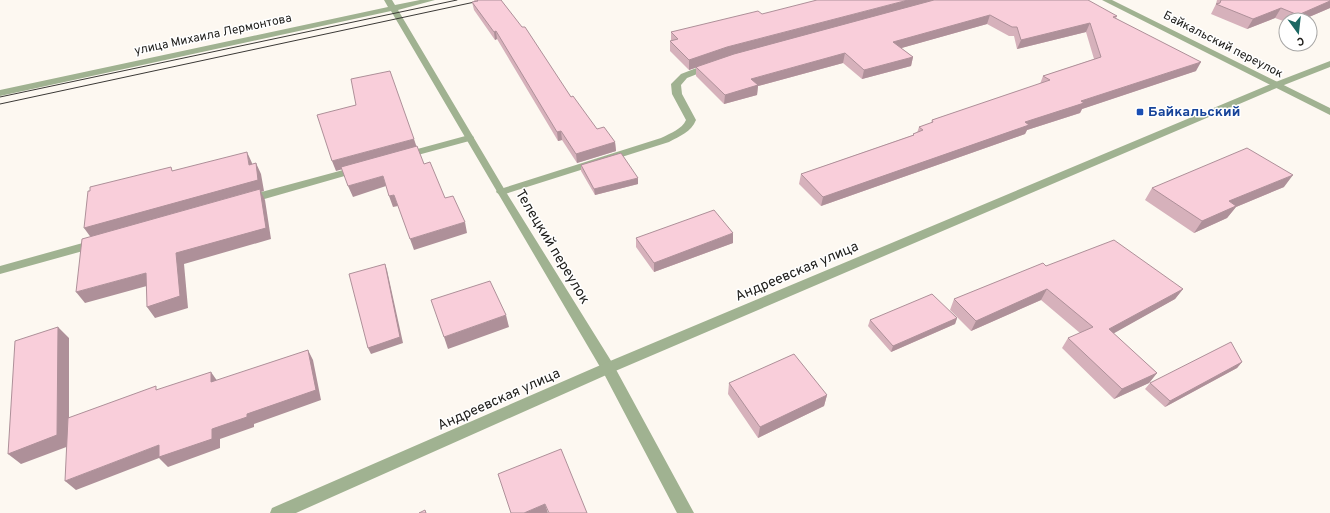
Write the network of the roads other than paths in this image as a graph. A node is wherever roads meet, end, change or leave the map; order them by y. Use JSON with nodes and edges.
{"nodes":[{"id":1,"x":431,"y":0,"type":"edge"},
{"id":2,"x":1106,"y":0,"type":"edge"},
{"id":3,"x":390,"y":4,"type":"edge"},
{"id":4,"x":724,"y":62,"type":"edge"},
{"id":5,"x":1330,"y":64,"type":"edge"},
{"id":6,"x":1276,"y":85,"type":"junction"},
{"id":7,"x":0,"y":93,"type":"edge"},
{"id":8,"x":1330,"y":112,"type":"edge"},
{"id":9,"x":469,"y":138,"type":"junction"},
{"id":10,"x":392,"y":159,"type":"edge"},
{"id":11,"x":369,"y":166,"type":"edge"},
{"id":12,"x":501,"y":192,"type":"junction"},
{"id":13,"x":238,"y":203,"type":"edge"},
{"id":14,"x":108,"y":240,"type":"edge"},
{"id":15,"x":0,"y":270,"type":"edge"},
{"id":16,"x":608,"y":368,"type":"junction"},
{"id":17,"x":278,"y":513,"type":"edge"},
{"id":18,"x":686,"y":513,"type":"edge"}],
"edges":[{"from":1,"to":3,"type":"street","name":"улица Михаила Лермонтова"},
{"from":2,"to":6,"type":"street","name":"Байкальский переулок"},
{"from":3,"to":7,"type":"street","name":"улица Михаила Лермонтова"},
{"from":3,"to":9,"type":"street","name":"Телецкий переулок"},
{"from":4,"to":12,"type":"street"},
{"from":5,"to":6,"type":"street","name":"Андреевская улица"},
{"from":6,"to":8,"type":"street","name":"Байкальский переулок"},
{"from":6,"to":16,"type":"street","name":"Андреевская улица"},
{"from":9,"to":10,"type":"street"},
{"from":9,"to":12,"type":"street","name":"Телецкий переулок"},
{"from":11,"to":13,"type":"street"},
{"from":12,"to":16,"type":"street","name":"Телецкий переулок"},
{"from":14,"to":15,"type":"street"},
{"from":16,"to":17,"type":"street","name":"Андреевская улица"},
{"from":16,"to":18,"type":"street","name":"Телецкий переулок"}]}
